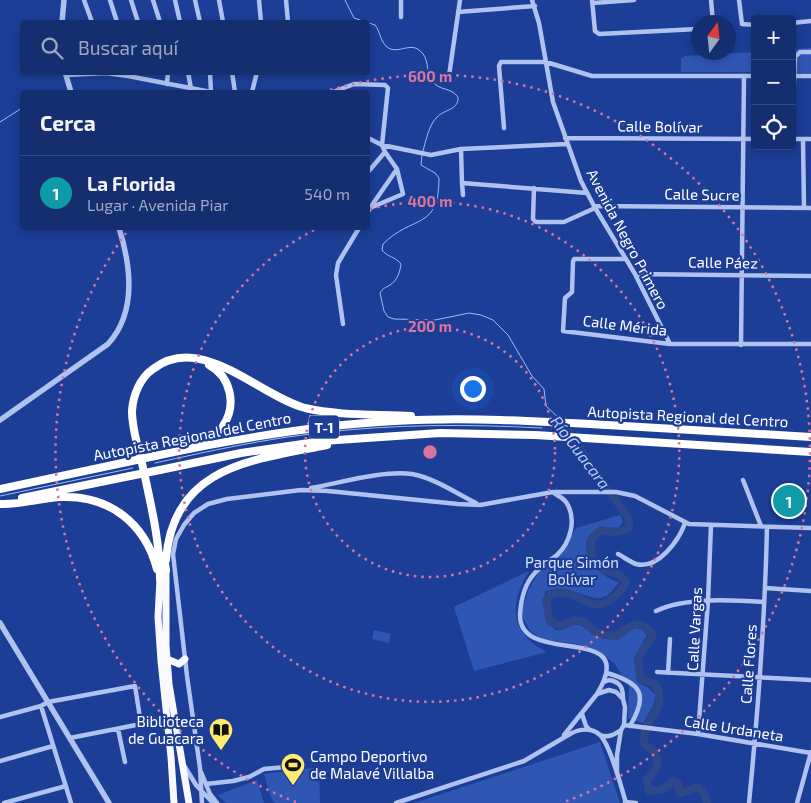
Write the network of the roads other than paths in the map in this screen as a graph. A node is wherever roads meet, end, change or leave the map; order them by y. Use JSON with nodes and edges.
{"nodes":[{"id":1,"x":64,"y":0,"type":"edge"},
{"id":2,"x":84,"y":0,"type":"edge"},
{"id":3,"x":110,"y":0,"type":"edge"},
{"id":4,"x":131,"y":0,"type":"edge"},
{"id":5,"x":153,"y":0,"type":"edge"},
{"id":6,"x":175,"y":0,"type":"edge"},
{"id":7,"x":195,"y":0,"type":"edge"},
{"id":8,"x":220,"y":0,"type":"edge"},
{"id":9,"x":259,"y":0,"type":"edge"},
{"id":10,"x":286,"y":0,"type":"edge"},
{"id":11,"x":401,"y":0,"type":"edge"},
{"id":12,"x":460,"y":0,"type":"edge"},
{"id":13,"x":532,"y":0,"type":"edge"},
{"id":14,"x":634,"y":0,"type":"edge"},
{"id":15,"x":711,"y":0,"type":"edge"},
{"id":16,"x":739,"y":0,"type":"edge"},
{"id":17,"x":593,"y":1,"type":"edge"},
{"id":18,"x":535,"y":6,"type":"junction"},
{"id":19,"x":458,"y":12,"type":"junction"},
{"id":20,"x":712,"y":15,"type":"edge"},
{"id":21,"x":401,"y":17,"type":"dead end"},
{"id":22,"x":62,"y":20,"type":"edge"},
{"id":23,"x":91,"y":20,"type":"edge"},
{"id":24,"x":116,"y":20,"type":"edge"},
{"id":25,"x":137,"y":20,"type":"edge"},
{"id":26,"x":159,"y":20,"type":"edge"},
{"id":27,"x":180,"y":20,"type":"edge"},
{"id":28,"x":200,"y":20,"type":"edge"},
{"id":29,"x":223,"y":20,"type":"edge"},
{"id":30,"x":261,"y":20,"type":"edge"},
{"id":31,"x":288,"y":20,"type":"edge"},
{"id":32,"x":796,"y":22,"type":"edge"},
{"id":33,"x":811,"y":22,"type":"edge"},
{"id":34,"x":751,"y":25,"type":"edge"},
{"id":35,"x":691,"y":29,"type":"edge"},
{"id":36,"x":811,"y":52,"type":"edge"},
{"id":37,"x":795,"y":60,"type":"edge"},
{"id":38,"x":546,"y":62,"type":"junction"},
{"id":39,"x":66,"y":75,"type":"edge"},
{"id":40,"x":130,"y":75,"type":"edge"},
{"id":41,"x":147,"y":75,"type":"edge"},
{"id":42,"x":168,"y":75,"type":"edge"},
{"id":43,"x":189,"y":75,"type":"edge"},
{"id":44,"x":210,"y":75,"type":"edge"},
{"id":45,"x":232,"y":75,"type":"edge"},
{"id":46,"x":256,"y":75,"type":"edge"},
{"id":47,"x":449,"y":76,"type":"dead end"},
{"id":48,"x":744,"y":76,"type":"junction"},
{"id":49,"x":751,"y":76,"type":"edge"},
{"id":50,"x":796,"y":76,"type":"edge"},
{"id":51,"x":811,"y":76,"type":"edge"},
{"id":52,"x":148,"y":80,"type":"junction"},
{"id":53,"x":167,"y":84,"type":"junction"},
{"id":54,"x":191,"y":88,"type":"junction"},
{"id":55,"x":71,"y":90,"type":"edge"},
{"id":56,"x":201,"y":90,"type":"edge"},
{"id":57,"x":211,"y":90,"type":"edge"},
{"id":58,"x":235,"y":90,"type":"edge"},
{"id":59,"x":252,"y":90,"type":"edge"},
{"id":60,"x":338,"y":90,"type":"edge"},
{"id":61,"x":504,"y":128,"type":"dead end"},
{"id":62,"x":565,"y":138,"type":"junction"},
{"id":63,"x":370,"y":139,"type":"edge"},
{"id":64,"x":743,"y":139,"type":"junction"},
{"id":65,"x":751,"y":139,"type":"edge"},
{"id":66,"x":796,"y":139,"type":"edge"},
{"id":67,"x":803,"y":140,"type":"junction"},
{"id":68,"x":811,"y":140,"type":"edge"},
{"id":69,"x":567,"y":144,"type":"junction"},
{"id":70,"x":382,"y":145,"type":"junction"},
{"id":71,"x":461,"y":148,"type":"junction"},
{"id":72,"x":385,"y":152,"type":"junction"},
{"id":73,"x":397,"y":169,"type":"junction"},
{"id":74,"x":370,"y":170,"type":"edge"},
{"id":75,"x":462,"y":183,"type":"junction"},
{"id":76,"x":534,"y":188,"type":"junction"},
{"id":77,"x":587,"y":192,"type":"junction"},
{"id":78,"x":463,"y":195,"type":"dead end"},
{"id":79,"x":595,"y":207,"type":"junction"},
{"id":80,"x":744,"y":207,"type":"junction"},
{"id":81,"x":804,"y":208,"type":"junction"},
{"id":82,"x":811,"y":208,"type":"edge"},
{"id":83,"x":370,"y":209,"type":"edge"},
{"id":84,"x":370,"y":210,"type":"edge"},
{"id":85,"x":120,"y":230,"type":"edge"},
{"id":86,"x":358,"y":230,"type":"edge"},
{"id":87,"x":626,"y":259,"type":"junction"},
{"id":88,"x":634,"y":274,"type":"junction"},
{"id":89,"x":742,"y":275,"type":"junction"},
{"id":90,"x":811,"y":276,"type":"edge"},
{"id":91,"x":343,"y":324,"type":"dead end"},
{"id":92,"x":670,"y":344,"type":"junction"},
{"id":93,"x":811,"y":344,"type":"edge"},
{"id":94,"x":741,"y":345,"type":"junction"},
{"id":95,"x":0,"y":420,"type":"edge"},
{"id":96,"x":495,"y":420,"type":"junction"},
{"id":97,"x":396,"y":435,"type":"junction"},
{"id":98,"x":811,"y":437,"type":"edge"},
{"id":99,"x":811,"y":452,"type":"edge"},
{"id":100,"x":156,"y":456,"type":"junction"},
{"id":101,"x":743,"y":480,"type":"dead end"},
{"id":102,"x":0,"y":489,"type":"edge"},
{"id":103,"x":300,"y":490,"type":"junction"},
{"id":104,"x":553,"y":492,"type":"junction"},
{"id":105,"x":572,"y":493,"type":"junction"},
{"id":106,"x":565,"y":500,"type":"junction"},
{"id":107,"x":0,"y":503,"type":"edge"},
{"id":108,"x":477,"y":504,"type":"junction"},
{"id":109,"x":685,"y":523,"type":"junction"},
{"id":110,"x":711,"y":525,"type":"junction"},
{"id":111,"x":761,"y":526,"type":"junction"},
{"id":112,"x":767,"y":527,"type":"junction"},
{"id":113,"x":811,"y":528,"type":"edge"},
{"id":114,"x":618,"y":554,"type":"dead end"},
{"id":115,"x":166,"y":570,"type":"junction"},
{"id":116,"x":160,"y":579,"type":"junction"},
{"id":117,"x":766,"y":588,"type":"junction"},
{"id":118,"x":811,"y":591,"type":"edge"},
{"id":119,"x":708,"y":601,"type":"junction"},
{"id":120,"x":764,"y":602,"type":"junction"},
{"id":121,"x":656,"y":610,"type":"dead end"},
{"id":122,"x":0,"y":622,"type":"edge"},
{"id":123,"x":670,"y":639,"type":"dead end"},
{"id":124,"x":167,"y":658,"type":"junction"},
{"id":125,"x":185,"y":659,"type":"junction"},
{"id":126,"x":656,"y":672,"type":"dead end"},
{"id":127,"x":668,"y":673,"type":"junction"},
{"id":128,"x":607,"y":674,"type":"junction"},
{"id":129,"x":704,"y":674,"type":"junction"},
{"id":130,"x":759,"y":678,"type":"junction"},
{"id":131,"x":811,"y":680,"type":"edge"},
{"id":132,"x":604,"y":682,"type":"junction"},
{"id":133,"x":634,"y":685,"type":"junction"},
{"id":134,"x":623,"y":690,"type":"junction"},
{"id":135,"x":597,"y":694,"type":"junction"},
{"id":136,"x":623,"y":699,"type":"junction"},
{"id":137,"x":48,"y":702,"type":"junction"},
{"id":138,"x":41,"y":706,"type":"junction"},
{"id":139,"x":582,"y":714,"type":"junction"},
{"id":140,"x":0,"y":717,"type":"edge"},
{"id":141,"x":624,"y":725,"type":"junction"},
{"id":142,"x":631,"y":726,"type":"junction"},
{"id":143,"x":118,"y":728,"type":"junction"},
{"id":144,"x":621,"y":730,"type":"junction"},
{"id":145,"x":591,"y":731,"type":"junction"},
{"id":146,"x":698,"y":734,"type":"junction"},
{"id":147,"x":600,"y":735,"type":"junction"},
{"id":148,"x":70,"y":738,"type":"junction"},
{"id":149,"x":562,"y":739,"type":"junction"},
{"id":150,"x":755,"y":743,"type":"junction"},
{"id":151,"x":53,"y":746,"type":"junction"},
{"id":152,"x":811,"y":752,"type":"edge"},
{"id":153,"x":182,"y":756,"type":"junction"},
{"id":154,"x":0,"y":761,"type":"edge"},
{"id":155,"x":126,"y":762,"type":"dead end"},
{"id":156,"x":286,"y":767,"type":"dead end"},
{"id":157,"x":200,"y":768,"type":"junction"},
{"id":158,"x":618,"y":778,"type":"junction"},
{"id":159,"x":206,"y":784,"type":"junction"},
{"id":160,"x":66,"y":786,"type":"junction"},
{"id":161,"x":201,"y":791,"type":"junction"},
{"id":162,"x":626,"y":802,"type":"edge"},
{"id":163,"x":4,"y":803,"type":"edge"},
{"id":164,"x":71,"y":803,"type":"edge"},
{"id":165,"x":109,"y":803,"type":"edge"},
{"id":166,"x":174,"y":803,"type":"edge"},
{"id":167,"x":190,"y":803,"type":"edge"},
{"id":168,"x":202,"y":803,"type":"edge"},
{"id":169,"x":215,"y":803,"type":"edge"},
{"id":170,"x":396,"y":803,"type":"edge"},
{"id":171,"x":636,"y":803,"type":"edge"},
{"id":172,"x":749,"y":803,"type":"edge"},
{"id":173,"x":797,"y":803,"type":"edge"}],
"edges":[{"from":1,"to":22,"type":"street"},
{"from":2,"to":23,"type":"street"},
{"from":3,"to":24,"type":"street"},
{"from":4,"to":25,"type":"street"},
{"from":5,"to":26,"type":"street"},
{"from":6,"to":27,"type":"street"},
{"from":7,"to":28,"type":"street"},
{"from":8,"to":29,"type":"street"},
{"from":9,"to":30,"type":"street"},
{"from":10,"to":31,"type":"street"},
{"from":11,"to":21,"type":"street"},
{"from":12,"to":19,"type":"street"},
{"from":13,"to":18,"type":"street","name":"Avenida Negro Primero"},
{"from":14,"to":17,"type":"street"},
{"from":15,"to":20,"type":"street"},
{"from":16,"to":34,"type":"street"},
{"from":17,"to":35,"type":"street"},
{"from":18,"to":19,"type":"street"},
{"from":18,"to":38,"type":"street","name":"Avenida Negro Primero"},
{"from":19,"to":47,"type":"street"},
{"from":32,"to":33,"type":"street"},
{"from":36,"to":37,"type":"street"},
{"from":38,"to":48,"type":"street"},
{"from":38,"to":61,"type":"street"},
{"from":38,"to":62,"type":"street","name":"Avenida Negro Primero"},
{"from":39,"to":55,"type":"street"},
{"from":40,"to":52,"type":"street"},
{"from":41,"to":52,"type":"street"},
{"from":42,"to":53,"type":"street"},
{"from":43,"to":54,"type":"street"},
{"from":44,"to":57,"type":"street"},
{"from":45,"to":58,"type":"street"},
{"from":46,"to":59,"type":"street"},
{"from":48,"to":49,"type":"street"},
{"from":48,"to":64,"type":"street"},
{"from":50,"to":51,"type":"street"},
{"from":52,"to":53,"type":"street"},
{"from":53,"to":54,"type":"street"},
{"from":54,"to":56,"type":"street"},
{"from":60,"to":70,"type":"street"},
{"from":62,"to":64,"type":"street","name":"Calle Bolívar"},
{"from":62,"to":69,"type":"street","name":"Avenida Negro Primero"},
{"from":63,"to":70,"type":"street"},
{"from":64,"to":65,"type":"street","name":"Calle Bolívar"},
{"from":64,"to":80,"type":"street"},
{"from":66,"to":67,"type":"street"},
{"from":67,"to":68,"type":"street"},
{"from":67,"to":81,"type":"street"},
{"from":69,"to":71,"type":"street"},
{"from":69,"to":77,"type":"street","name":"Avenida Negro Primero"},
{"from":70,"to":71,"type":"street"},
{"from":70,"to":72,"type":"street"},
{"from":71,"to":75,"type":"street"},
{"from":72,"to":73,"type":"street"},
{"from":72,"to":74,"type":"street"},
{"from":73,"to":83,"type":"street"},
{"from":73,"to":84,"type":"street"},
{"from":75,"to":76,"type":"street"},
{"from":75,"to":78,"type":"street"},
{"from":76,"to":77,"type":"street"},
{"from":76,"to":79,"type":"street"},
{"from":77,"to":79,"type":"street","name":"Avenida Negro Primero"},
{"from":79,"to":80,"type":"street","name":"Calle Sucre"},
{"from":79,"to":87,"type":"street","name":"Avenida Negro Primero"},
{"from":80,"to":81,"type":"street","name":"Calle Sucre"},
{"from":80,"to":89,"type":"street"},
{"from":81,"to":82,"type":"street","name":"Calle Sucre"},
{"from":85,"to":95,"type":"street"},
{"from":86,"to":91,"type":"street"},
{"from":87,"to":88,"type":"street","name":"Avenida Negro Primero"},
{"from":87,"to":92,"type":"street","name":"Calle Mérida"},
{"from":88,"to":89,"type":"street","name":"Calle Páez"},
{"from":88,"to":92,"type":"street","name":"Avenida Negro Primero"},
{"from":89,"to":90,"type":"street","name":"Calle Páez"},
{"from":89,"to":94,"type":"street"},
{"from":92,"to":94,"type":"street","name":"Calle Mérida"},
{"from":93,"to":94,"type":"street","name":"Calle Mérida"},
{"from":96,"to":98,"type":"highway","name":"Autopista Regional del Centro","number":"T-1"},
{"from":96,"to":100,"type":"highway","name":"Autopista Regional del Centro","number":"T-1"},
{"from":96,"to":116,"type":"highway"},
{"from":97,"to":99,"type":"highway","name":"Autopista Regional del Centro","number":"T-1"},
{"from":97,"to":107,"type":"highway","name":"Autopista Regional del Centro","number":"T-1","bridge":true},
{"from":97,"to":115,"type":"highway"},
{"from":100,"to":102,"type":"highway","name":"Autopista Regional del Centro","number":"T-1","bridge":true},
{"from":100,"to":115,"type":"highway"},
{"from":101,"to":111,"type":"street"},
{"from":103,"to":108,"type":"street"},
{"from":103,"to":108,"type":"street"},
{"from":103,"to":125,"type":"street"},
{"from":104,"to":105,"type":"street"},
{"from":104,"to":106,"type":"street"},
{"from":104,"to":108,"type":"street"},
{"from":105,"to":106,"type":"street"},
{"from":105,"to":109,"type":"street"},
{"from":106,"to":128,"type":"street"},
{"from":107,"to":116,"type":"highway"},
{"from":109,"to":110,"type":"street"},
{"from":109,"to":114,"type":"street"},
{"from":110,"to":111,"type":"street"},
{"from":110,"to":119,"type":"street","name":"Calle Vargas"},
{"from":111,"to":112,"type":"street"},
{"from":112,"to":113,"type":"street"},
{"from":112,"to":117,"type":"street","name":"Calle Flores"},
{"from":115,"to":124,"type":"main road"},
{"from":116,"to":166,"type":"main road"},
{"from":117,"to":118,"type":"street"},
{"from":117,"to":120,"type":"street","name":"Calle Flores"},
{"from":119,"to":120,"type":"street"},
{"from":119,"to":121,"type":"street"},
{"from":119,"to":129,"type":"street","name":"Calle Vargas"},
{"from":120,"to":130,"type":"street","name":"Calle Flores"},
{"from":122,"to":137,"type":"street"},
{"from":123,"to":127,"type":"street"},
{"from":124,"to":125,"type":"main road"},
{"from":124,"to":153,"type":"main road"},
{"from":125,"to":157,"type":"street"},
{"from":126,"to":127,"type":"street"},
{"from":127,"to":129,"type":"street"},
{"from":128,"to":132,"type":"street"},
{"from":128,"to":133,"type":"street"},
{"from":129,"to":130,"type":"street"},
{"from":129,"to":146,"type":"street","name":"Calle Vargas"},
{"from":130,"to":131,"type":"street"},
{"from":130,"to":150,"type":"street","name":"Calle Flores"},
{"from":132,"to":134,"type":"street"},
{"from":132,"to":135,"type":"street"},
{"from":133,"to":134,"type":"street"},
{"from":133,"to":142,"type":"street"},
{"from":134,"to":136,"type":"street"},
{"from":135,"to":136,"type":"street"},
{"from":135,"to":139,"type":"street"},
{"from":136,"to":141,"type":"street"},
{"from":137,"to":138,"type":"street"},
{"from":137,"to":143,"type":"street"},
{"from":137,"to":148,"type":"street"},
{"from":138,"to":140,"type":"street"},
{"from":138,"to":151,"type":"street"},
{"from":139,"to":145,"type":"street"},
{"from":139,"to":149,"type":"street"},
{"from":141,"to":142,"type":"street","name":"Calle Urdaneta"},
{"from":141,"to":144,"type":"street"},
{"from":142,"to":146,"type":"street","name":"Calle Urdaneta"},
{"from":143,"to":148,"type":"street"},
{"from":143,"to":155,"type":"street"},
{"from":144,"to":147,"type":"street"},
{"from":144,"to":158,"type":"street"},
{"from":145,"to":147,"type":"street"},
{"from":145,"to":149,"type":"street"},
{"from":146,"to":150,"type":"street","name":"Calle Urdaneta"},
{"from":147,"to":158,"type":"street"},
{"from":148,"to":165,"type":"street"},
{"from":149,"to":170,"type":"street"},
{"from":150,"to":152,"type":"street","name":"Calle Urdaneta"},
{"from":150,"to":172,"type":"street","name":"Calle Flores"},
{"from":151,"to":154,"type":"street"},
{"from":151,"to":160,"type":"street"},
{"from":152,"to":173,"type":"street"},
{"from":153,"to":161,"type":"street"},
{"from":153,"to":167,"type":"main road"},
{"from":156,"to":159,"type":"street"},
{"from":157,"to":159,"type":"street"},
{"from":157,"to":161,"type":"street"},
{"from":158,"to":162,"type":"street"},
{"from":159,"to":169,"type":"street"},
{"from":160,"to":163,"type":"street"},
{"from":160,"to":164,"type":"street"},
{"from":161,"to":168,"type":"street"},
{"from":161,"to":169,"type":"street"},
{"from":162,"to":171,"type":"street"}]}
